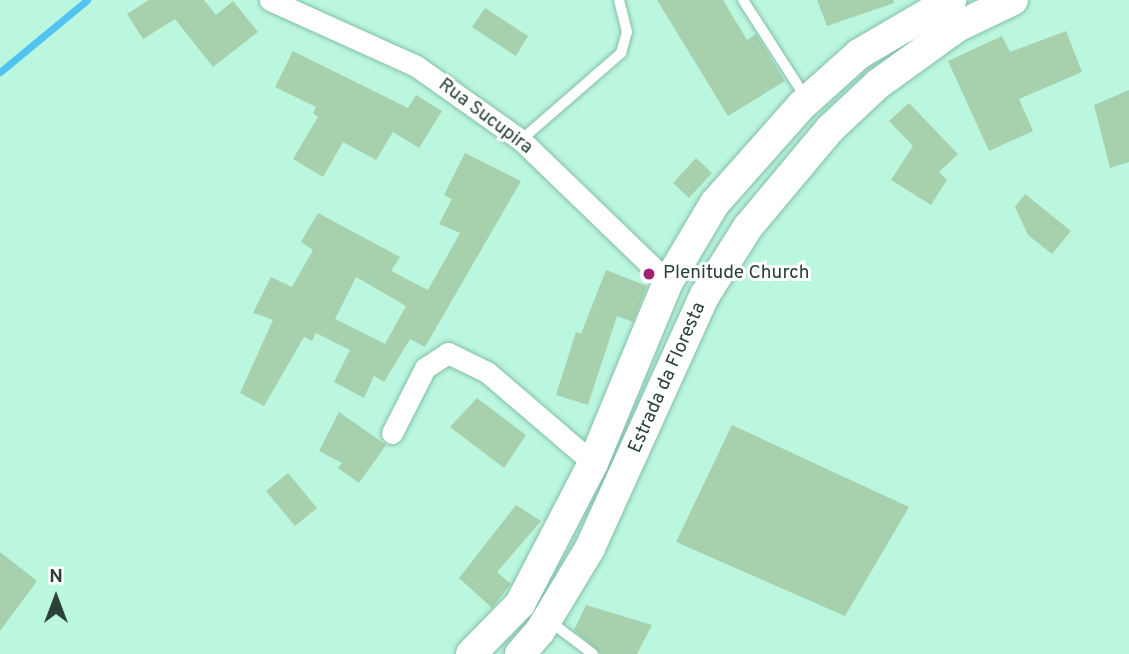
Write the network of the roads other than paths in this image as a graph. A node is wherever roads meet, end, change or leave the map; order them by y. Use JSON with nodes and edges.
{"nodes":[{"id":1,"x":270,"y":0,"type":"edge"},
{"id":2,"x":619,"y":0,"type":"edge"},
{"id":3,"x":743,"y":0,"type":"edge"},
{"id":4,"x":951,"y":0,"type":"edge"},
{"id":5,"x":1013,"y":0,"type":"edge"},
{"id":6,"x":916,"y":8,"type":"edge"},
{"id":7,"x":808,"y":100,"type":"junction"},
{"id":8,"x":521,"y":140,"type":"junction"},
{"id":9,"x":668,"y":282,"type":"junction"},
{"id":10,"x":392,"y":433,"type":"dead end"},
{"id":11,"x":593,"y":463,"type":"junction"},
{"id":12,"x":547,"y":619,"type":"junction"},
{"id":13,"x":471,"y":654,"type":"edge"},
{"id":14,"x":520,"y":654,"type":"edge"},
{"id":15,"x":593,"y":654,"type":"edge"}],
"edges":[{"from":1,"to":8,"type":"street","name":"Rua Sucupira"},
{"from":2,"to":8,"type":"lane"},
{"from":3,"to":7,"type":"lane"},
{"from":4,"to":6,"type":"main road","name":"Estrada da Floresta"},
{"from":5,"to":12,"type":"main road","name":"Estrada da Floresta"},
{"from":6,"to":7,"type":"main road","name":"Estrada da Floresta"},
{"from":7,"to":9,"type":"main road","name":"Estrada da Floresta"},
{"from":8,"to":9,"type":"street","name":"Rua Sucupira"},
{"from":9,"to":11,"type":"main road","name":"Estrada da Floresta"},
{"from":10,"to":11,"type":"street"},
{"from":11,"to":13,"type":"main road","name":"Estrada da Floresta"},
{"from":12,"to":14,"type":"main road","name":"Estrada da Floresta"},
{"from":12,"to":15,"type":"lane"}]}
